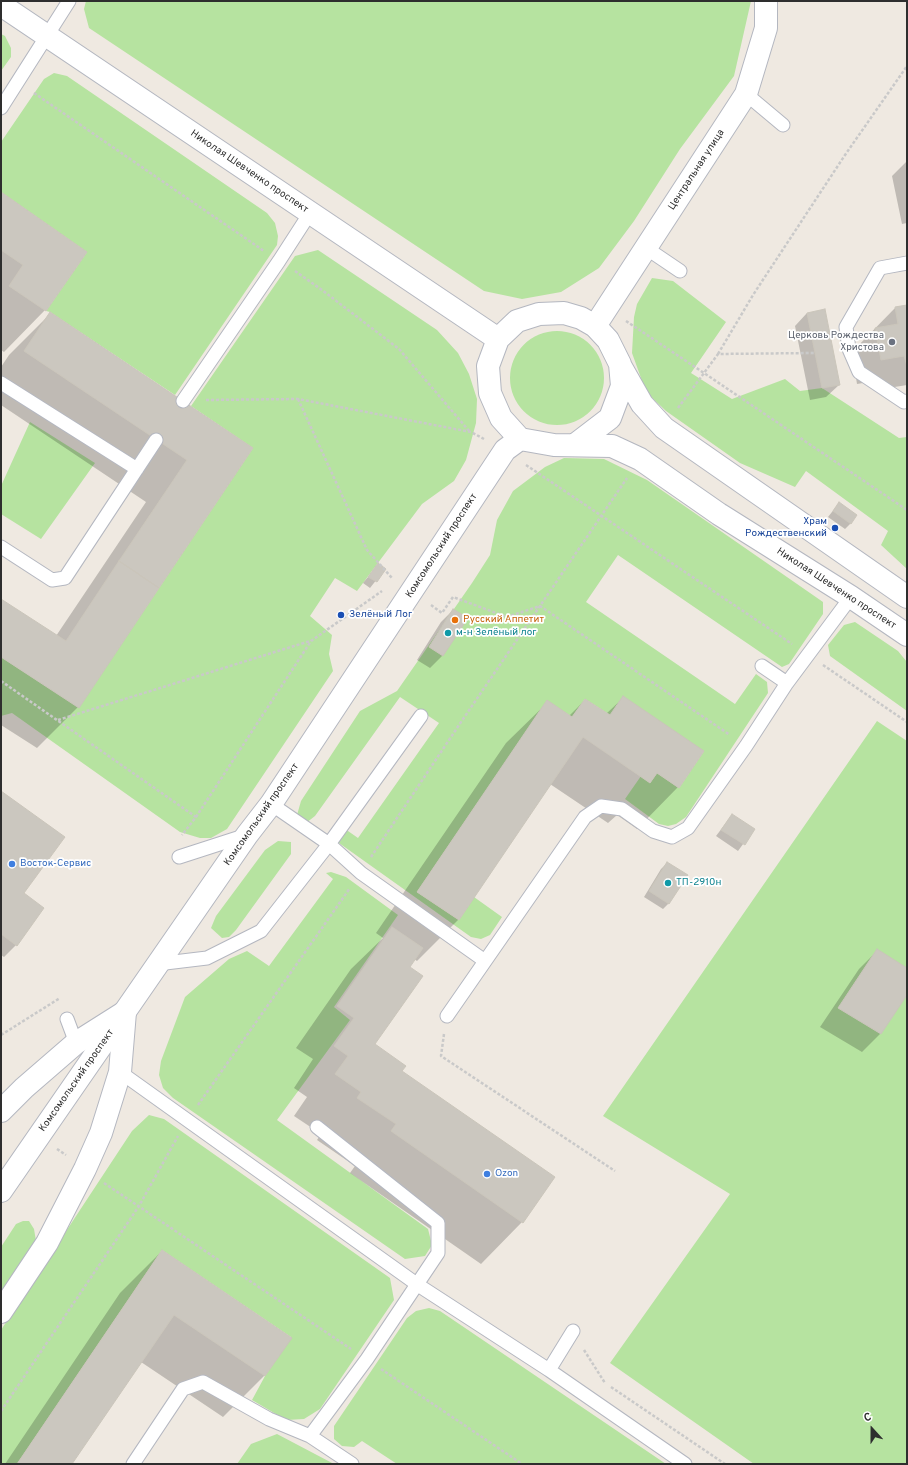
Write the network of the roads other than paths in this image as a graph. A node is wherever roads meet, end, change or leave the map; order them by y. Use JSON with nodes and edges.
{"nodes":[{"id":1,"x":69,"y":1,"type":"edge"},
{"id":2,"x":766,"y":1,"type":"edge"},
{"id":3,"x":1,"y":5,"type":"edge"},
{"id":4,"x":46,"y":35,"type":"junction"},
{"id":5,"x":746,"y":94,"type":"junction"},
{"id":6,"x":1,"y":108,"type":"edge"},
{"id":7,"x":783,"y":125,"type":"dead end"},
{"id":8,"x":310,"y":212,"type":"junction"},
{"id":9,"x":646,"y":248,"type":"junction"},
{"id":10,"x":907,"y":262,"type":"edge"},
{"id":11,"x":680,"y":271,"type":"dead end"},
{"id":12,"x":595,"y":326,"type":"junction"},
{"id":13,"x":498,"y":339,"type":"junction"},
{"id":14,"x":620,"y":364,"type":"junction"},
{"id":15,"x":1,"y":383,"type":"edge"},
{"id":16,"x":183,"y":400,"type":"road end"},
{"id":17,"x":907,"y":401,"type":"edge"},
{"id":18,"x":156,"y":440,"type":"dead end"},
{"id":19,"x":576,"y":444,"type":"junction"},
{"id":20,"x":512,"y":445,"type":"junction"},
{"id":21,"x":137,"y":469,"type":"junction"},
{"id":22,"x":1,"y":547,"type":"edge"},
{"id":23,"x":851,"y":597,"type":"junction"},
{"id":24,"x":907,"y":597,"type":"edge"},
{"id":25,"x":907,"y":635,"type":"edge"},
{"id":26,"x":762,"y":666,"type":"dead end"},
{"id":27,"x":787,"y":683,"type":"junction"},
{"id":28,"x":421,"y":716,"type":"dead end"},
{"id":29,"x":271,"y":804,"type":"junction"},
{"id":30,"x":247,"y":835,"type":"junction"},
{"id":31,"x":329,"y":844,"type":"junction"},
{"id":32,"x":179,"y":856,"type":"dead end"},
{"id":33,"x":485,"y":961,"type":"junction"},
{"id":34,"x":157,"y":964,"type":"junction"},
{"id":35,"x":125,"y":1012,"type":"junction"},
{"id":36,"x":447,"y":1016,"type":"road end"},
{"id":37,"x":67,"y":1019,"type":"dead end"},
{"id":38,"x":76,"y":1043,"type":"junction"},
{"id":39,"x":120,"y":1072,"type":"junction"},
{"id":40,"x":1,"y":1112,"type":"edge"},
{"id":41,"x":317,"y":1127,"type":"dead end"},
{"id":42,"x":1,"y":1191,"type":"edge"},
{"id":43,"x":418,"y":1284,"type":"junction"},
{"id":44,"x":1,"y":1312,"type":"edge"},
{"id":45,"x":572,"y":1333,"type":"road end"},
{"id":46,"x":549,"y":1370,"type":"junction"},
{"id":47,"x":310,"y":1436,"type":"junction"},
{"id":48,"x":133,"y":1464,"type":"edge"},
{"id":49,"x":352,"y":1464,"type":"edge"},
{"id":50,"x":685,"y":1464,"type":"edge"}],
"edges":[{"from":1,"to":4,"type":"lane"},
{"from":2,"to":5,"type":"main road","name":"Центральная улица"},
{"from":3,"to":4,"type":"main road","name":"Николая Шевченко проспект"},
{"from":4,"to":6,"type":"lane"},
{"from":4,"to":8,"type":"main road","name":"Николая Шевченко проспект"},
{"from":5,"to":7,"type":"lane"},
{"from":5,"to":9,"type":"main road","name":"Центральная улица"},
{"from":8,"to":13,"type":"main road","name":"Николая Шевченко проспект"},
{"from":8,"to":16,"type":"lane"},
{"from":9,"to":11,"type":"lane"},
{"from":9,"to":12,"type":"main road","name":"Центральная улица"},
{"from":10,"to":17,"type":"lane"},
{"from":12,"to":13,"type":"main road"},
{"from":12,"to":14,"type":"main road"},
{"from":13,"to":20,"type":"main road"},
{"from":14,"to":19,"type":"main road"},
{"from":14,"to":24,"type":"main road"},
{"from":15,"to":21,"type":"lane"},
{"from":18,"to":21,"type":"lane"},
{"from":19,"to":20,"type":"main road"},
{"from":19,"to":23,"type":"main road","name":"Николая Шевченко проспект"},
{"from":20,"to":29,"type":"main road","name":"Комсомольский проспект"},
{"from":21,"to":22,"type":"lane"},
{"from":23,"to":25,"type":"main road","name":"Николая Шевченко проспект"},
{"from":23,"to":27,"type":"lane"},
{"from":26,"to":27,"type":"lane"},
{"from":27,"to":33,"type":"lane"},
{"from":28,"to":31,"type":"lane"},
{"from":29,"to":30,"type":"main road","name":"Комсомольский проспект"},
{"from":29,"to":31,"type":"lane"},
{"from":30,"to":32,"type":"lane"},
{"from":30,"to":34,"type":"main road","name":"Комсомольский проспект"},
{"from":31,"to":33,"type":"lane"},
{"from":31,"to":34,"type":"lane"},
{"from":33,"to":36,"type":"lane"},
{"from":34,"to":35,"type":"main road","name":"Комсомольский проспект"},
{"from":35,"to":38,"type":"main road"},
{"from":35,"to":39,"type":"main road"},
{"from":35,"to":42,"type":"main road","name":"Комсомольский проспект"},
{"from":37,"to":38,"type":"lane"},
{"from":38,"to":40,"type":"main road"},
{"from":39,"to":43,"type":"lane"},
{"from":39,"to":44,"type":"main road"},
{"from":41,"to":43,"type":"lane"},
{"from":43,"to":46,"type":"lane"},
{"from":43,"to":47,"type":"lane"},
{"from":45,"to":46,"type":"lane"},
{"from":46,"to":50,"type":"lane"},
{"from":47,"to":48,"type":"lane"},
{"from":47,"to":49,"type":"lane"}]}
